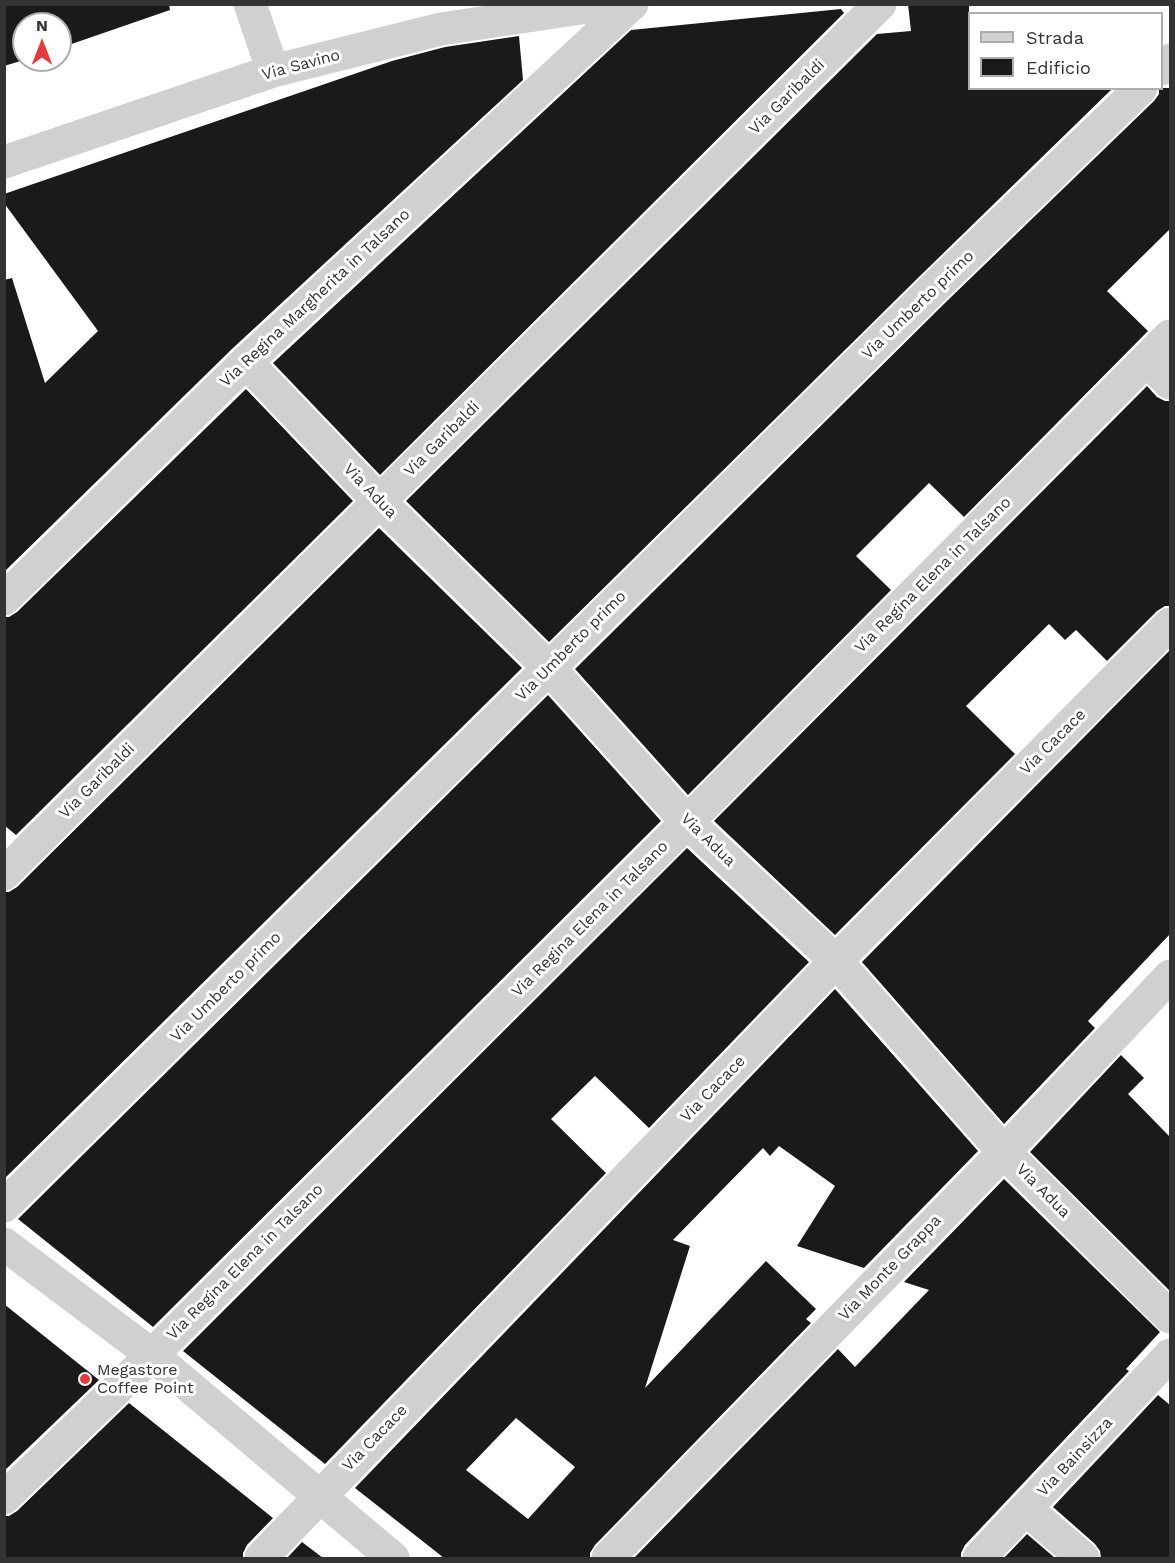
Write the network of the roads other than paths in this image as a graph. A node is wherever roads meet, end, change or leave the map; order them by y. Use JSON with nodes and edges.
{"nodes":[{"id":1,"x":250,"y":4,"type":"edge"},
{"id":2,"x":608,"y":4,"type":"edge"},
{"id":3,"x":632,"y":4,"type":"edge"},
{"id":4,"x":880,"y":4,"type":"edge"},
{"id":5,"x":273,"y":71,"type":"junction"},
{"id":6,"x":1139,"y":90,"type":"edge"},
{"id":7,"x":4,"y":162,"type":"edge"},
{"id":8,"x":1170,"y":336,"type":"edge"},
{"id":9,"x":1147,"y":360,"type":"junction"},
{"id":10,"x":246,"y":362,"type":"junction"},
{"id":11,"x":1170,"y":383,"type":"edge"},
{"id":12,"x":379,"y":501,"type":"junction"},
{"id":13,"x":4,"y":599,"type":"edge"},
{"id":14,"x":1170,"y":624,"type":"edge"},
{"id":15,"x":549,"y":668,"type":"junction"},
{"id":16,"x":687,"y":822,"type":"junction"},
{"id":17,"x":4,"y":874,"type":"edge"},
{"id":18,"x":836,"y":961,"type":"junction"},
{"id":19,"x":1170,"y":976,"type":"edge"},
{"id":20,"x":1004,"y":1152,"type":"junction"},
{"id":21,"x":4,"y":1206,"type":"edge"},
{"id":22,"x":4,"y":1244,"type":"edge"},
{"id":23,"x":1170,"y":1317,"type":"edge"},
{"id":24,"x":152,"y":1355,"type":"junction"},
{"id":25,"x":1170,"y":1355,"type":"edge"},
{"id":26,"x":320,"y":1496,"type":"junction"},
{"id":27,"x":4,"y":1498,"type":"edge"},
{"id":28,"x":1026,"y":1509,"type":"junction"},
{"id":29,"x":261,"y":1558,"type":"edge"},
{"id":30,"x":393,"y":1558,"type":"edge"},
{"id":31,"x":608,"y":1558,"type":"edge"},
{"id":32,"x":979,"y":1558,"type":"edge"},
{"id":33,"x":1083,"y":1558,"type":"edge"}],
"edges":[{"from":1,"to":5,"type":"street"},
{"from":2,"to":5,"type":"street","name":"Via Savino"},
{"from":3,"to":10,"type":"street","name":"Via Regina Margherita in Talsano"},
{"from":4,"to":12,"type":"street","name":"Via Garibaldi"},
{"from":5,"to":7,"type":"street","name":"Via Savino"},
{"from":6,"to":15,"type":"street","name":"Via Umberto primo"},
{"from":8,"to":9,"type":"street","name":"Via Regina Elena in Talsano"},
{"from":9,"to":11,"type":"street"},
{"from":9,"to":16,"type":"street","name":"Via Regina Elena in Talsano"},
{"from":10,"to":12,"type":"street","name":"Via Adua"},
{"from":10,"to":13,"type":"street","name":"Via Regina Margherita in Talsano"},
{"from":12,"to":15,"type":"street","name":"Via Adua"},
{"from":12,"to":17,"type":"street","name":"Via Garibaldi"},
{"from":14,"to":18,"type":"street","name":"Via Cacace"},
{"from":15,"to":16,"type":"street","name":"Via Adua"},
{"from":15,"to":21,"type":"street","name":"Via Umberto primo"},
{"from":16,"to":18,"type":"street","name":"Via Adua"},
{"from":16,"to":24,"type":"street","name":"Via Regina Elena in Talsano"},
{"from":18,"to":20,"type":"street","name":"Via Adua"},
{"from":18,"to":26,"type":"street","name":"Via Cacace"},
{"from":19,"to":20,"type":"street","name":"Via Monte Grappa"},
{"from":20,"to":23,"type":"street","name":"Via Adua"},
{"from":20,"to":31,"type":"street","name":"Via Monte Grappa"},
{"from":22,"to":24,"type":"street"},
{"from":24,"to":26,"type":"street"},
{"from":24,"to":27,"type":"street","name":"Via Regina Elena in Talsano"},
{"from":25,"to":28,"type":"street","name":"Via Bainsizza"},
{"from":26,"to":29,"type":"street","name":"Via Cacace"},
{"from":26,"to":30,"type":"street"},
{"from":28,"to":32,"type":"street","name":"Via Bainsizza"},
{"from":28,"to":33,"type":"street"}]}
